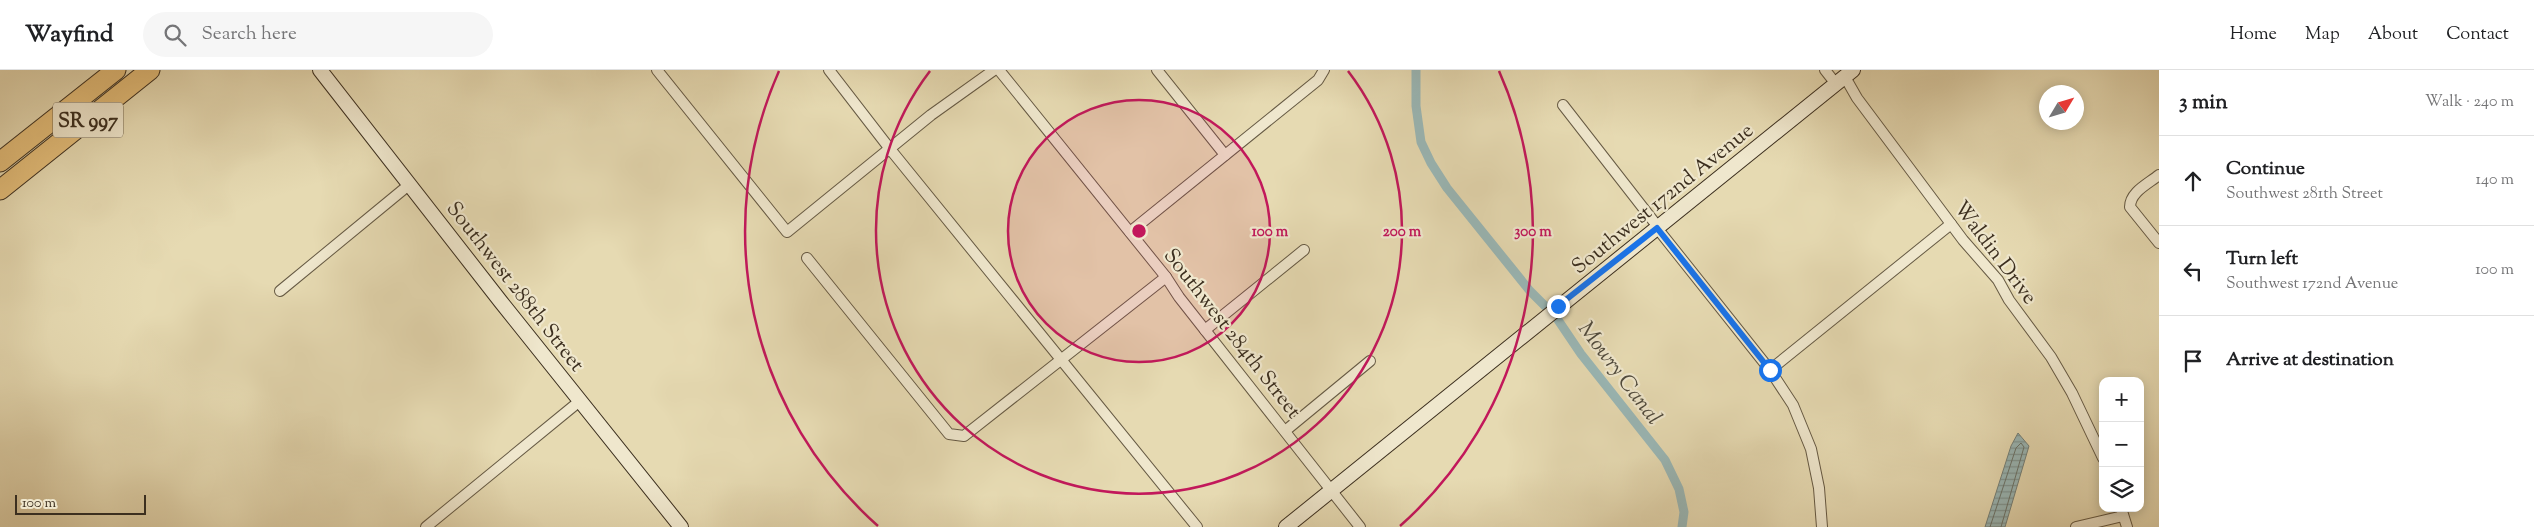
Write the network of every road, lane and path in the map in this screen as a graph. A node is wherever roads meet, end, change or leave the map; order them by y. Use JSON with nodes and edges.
{"nodes":[{"id":1,"x":116,"y":70,"type":"edge"},
{"id":2,"x":150,"y":70,"type":"edge"},
{"id":3,"x":320,"y":70,"type":"edge"},
{"id":4,"x":658,"y":70,"type":"edge"},
{"id":5,"x":830,"y":70,"type":"edge"},
{"id":6,"x":994,"y":70,"type":"edge"},
{"id":7,"x":999,"y":70,"type":"edge"},
{"id":8,"x":1157,"y":70,"type":"edge"},
{"id":9,"x":1324,"y":70,"type":"edge"},
{"id":10,"x":1825,"y":70,"type":"edge"},
{"id":11,"x":1845,"y":77,"type":"edge"},
{"id":12,"x":1563,"y":105,"type":"dead end"},
{"id":13,"x":890,"y":148,"type":"junction"},
{"id":14,"x":1225,"y":155,"type":"junction"},
{"id":15,"x":0,"y":162,"type":"edge"},
{"id":16,"x":2159,"y":175,"type":"edge"},
{"id":17,"x":410,"y":184,"type":"junction"},
{"id":18,"x":0,"y":190,"type":"edge"},
{"id":19,"x":1951,"y":224,"type":"junction"},
{"id":20,"x":1658,"y":227,"type":"junction"},
{"id":21,"x":1130,"y":232,"type":"junction"},
{"id":22,"x":2159,"y":243,"type":"edge"},
{"id":23,"x":1304,"y":250,"type":"dead end"},
{"id":24,"x":807,"y":258,"type":"dead end"},
{"id":25,"x":1166,"y":276,"type":"junction"},
{"id":26,"x":280,"y":291,"type":"dead end"},
{"id":27,"x":1205,"y":330,"type":"junction"},
{"id":28,"x":1061,"y":358,"type":"junction"},
{"id":29,"x":1370,"y":361,"type":"dead end"},
{"id":30,"x":1770,"y":370,"type":"junction"},
{"id":31,"x":581,"y":400,"type":"junction"},
{"id":32,"x":1285,"y":431,"type":"junction"},
{"id":33,"x":2099,"y":449,"type":"edge"},
{"id":34,"x":1332,"y":491,"type":"junction"},
{"id":35,"x":2122,"y":512,"type":"edge"},
{"id":36,"x":426,"y":527,"type":"edge"},
{"id":37,"x":681,"y":527,"type":"edge"},
{"id":38,"x":1197,"y":527,"type":"edge"},
{"id":39,"x":1286,"y":527,"type":"edge"},
{"id":40,"x":1360,"y":527,"type":"edge"},
{"id":41,"x":1822,"y":527,"type":"edge"},
{"id":42,"x":2076,"y":527,"type":"edge"},
{"id":43,"x":2127,"y":527,"type":"edge"}],
"edges":[{"from":1,"to":15,"type":"highway","number":"SR 997"},
{"from":2,"to":18,"type":"highway","number":"SR 997"},
{"from":3,"to":17,"type":"street","name":"Southwest 288th Street"},
{"from":4,"to":13,"type":"street"},
{"from":5,"to":13,"type":"street"},
{"from":6,"to":13,"type":"street"},
{"from":7,"to":21,"type":"street","name":"Southwest 284th Street"},
{"from":8,"to":14,"type":"street"},
{"from":9,"to":14,"type":"street"},
{"from":10,"to":11,"type":"street","name":"Waldin Drive"},
{"from":11,"to":19,"type":"street","name":"Waldin Drive"},
{"from":11,"to":20,"type":"street","name":"Southwest 172nd Avenue"},
{"from":12,"to":20,"type":"street"},
{"from":13,"to":28,"type":"street"},
{"from":14,"to":21,"type":"street"},
{"from":16,"to":22,"type":"street"},
{"from":17,"to":26,"type":"street"},
{"from":17,"to":31,"type":"street","name":"Southwest 288th Street"},
{"from":19,"to":30,"type":"street"},
{"from":19,"to":33,"type":"street","name":"Waldin Drive"},
{"from":20,"to":30,"type":"street"},
{"from":20,"to":34,"type":"street","name":"Southwest 172nd Avenue"},
{"from":21,"to":25,"type":"street","name":"Southwest 284th Street"},
{"from":23,"to":27,"type":"street"},
{"from":24,"to":28,"type":"street"},
{"from":25,"to":27,"type":"street","name":"Southwest 284th Street"},
{"from":25,"to":28,"type":"street"},
{"from":27,"to":32,"type":"street","name":"Southwest 284th Street"},
{"from":28,"to":38,"type":"street"},
{"from":29,"to":32,"type":"street"},
{"from":30,"to":41,"type":"street"},
{"from":31,"to":36,"type":"street"},
{"from":31,"to":37,"type":"street","name":"Southwest 288th Street"},
{"from":32,"to":34,"type":"street","name":"Southwest 284th Street"},
{"from":34,"to":39,"type":"street","name":"Southwest 172nd Avenue"},
{"from":34,"to":40,"type":"street","name":"Southwest 284th Street"},
{"from":35,"to":42,"type":"street"},
{"from":35,"to":43,"type":"street"}]}
